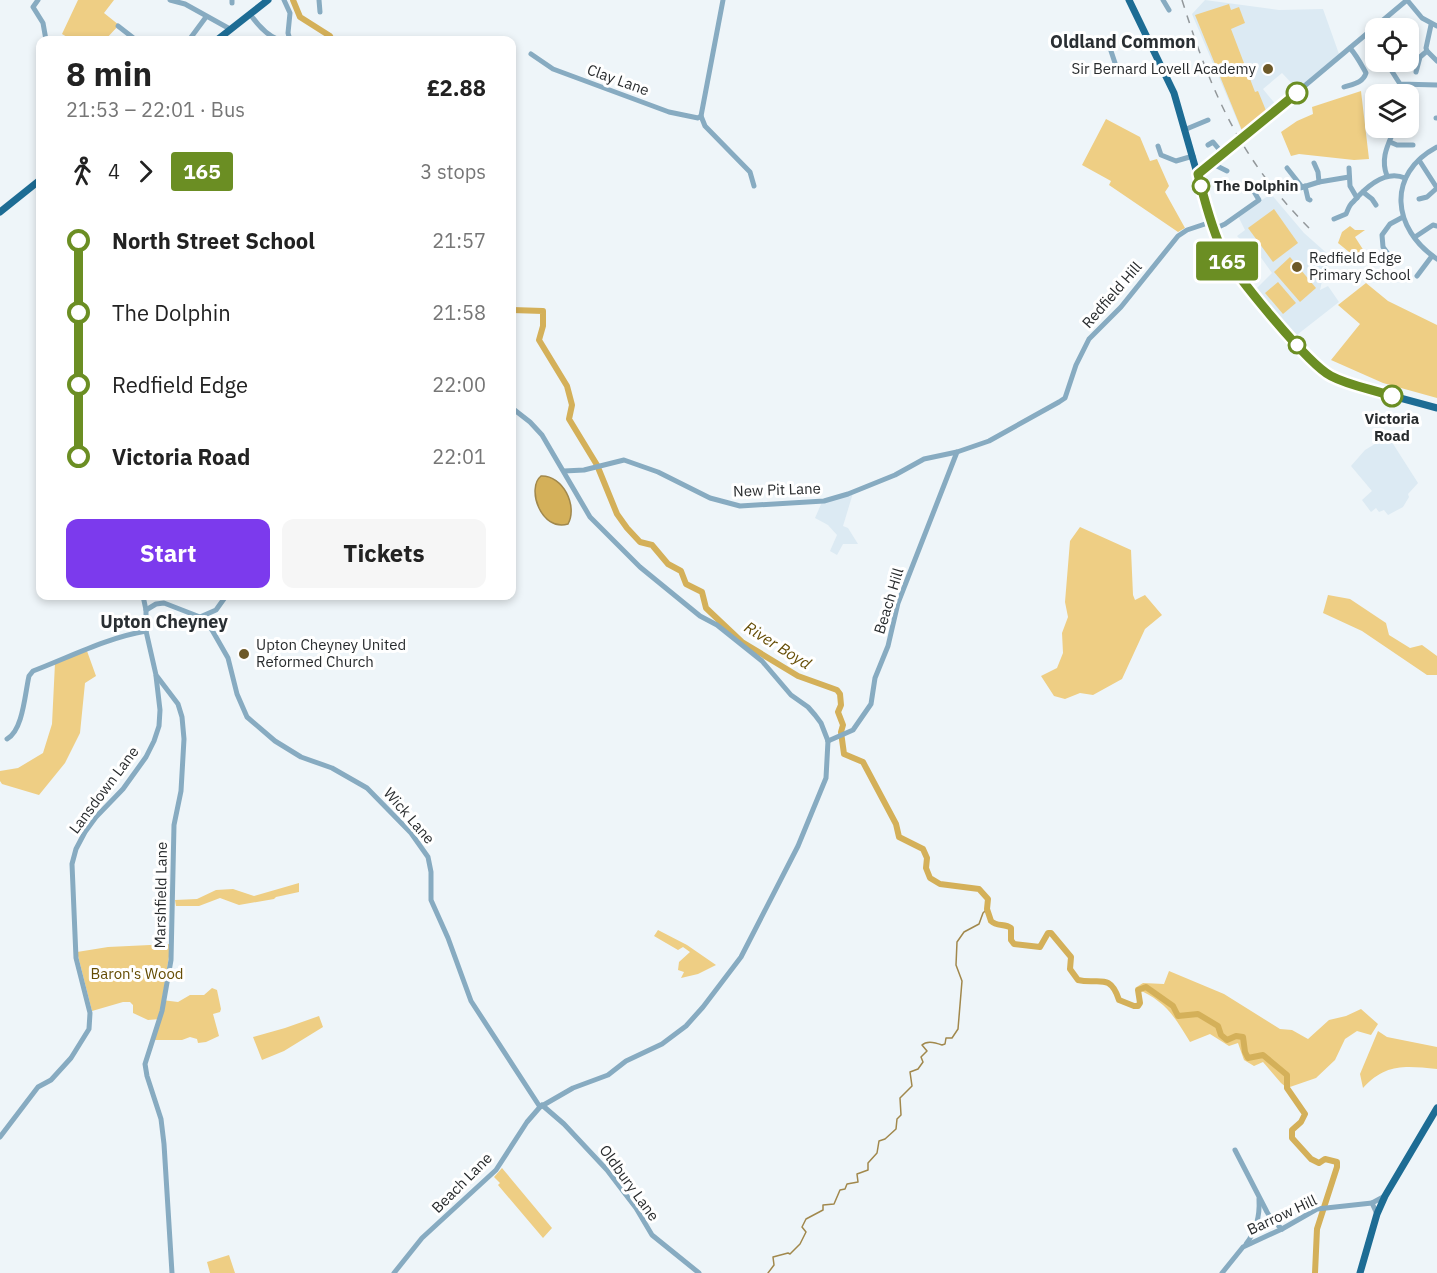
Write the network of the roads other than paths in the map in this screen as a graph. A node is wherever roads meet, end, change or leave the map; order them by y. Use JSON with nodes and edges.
{"nodes":[{"id":1,"x":38,"y":0,"type":"edge"},
{"id":2,"x":170,"y":0,"type":"edge"},
{"id":3,"x":284,"y":0,"type":"edge"},
{"id":4,"x":318,"y":0,"type":"edge"},
{"id":5,"x":723,"y":0,"type":"edge"},
{"id":6,"x":1164,"y":0,"type":"edge"},
{"id":7,"x":1407,"y":0,"type":"edge"},
{"id":8,"x":1131,"y":1,"type":"edge"},
{"id":9,"x":262,"y":2,"type":"edge"},
{"id":10,"x":1169,"y":10,"type":"dead end"},
{"id":11,"x":320,"y":12,"type":"dead end"},
{"id":12,"x":250,"y":14,"type":"junction"},
{"id":13,"x":206,"y":17,"type":"junction"},
{"id":14,"x":1386,"y":18,"type":"edge"},
{"id":15,"x":118,"y":26,"type":"dead end"},
{"id":16,"x":1434,"y":26,"type":"edge"},
{"id":17,"x":230,"y":29,"type":"junction"},
{"id":18,"x":45,"y":36,"type":"edge"},
{"id":19,"x":131,"y":36,"type":"edge"},
{"id":20,"x":192,"y":36,"type":"edge"},
{"id":21,"x":222,"y":36,"type":"edge"},
{"id":22,"x":271,"y":36,"type":"edge"},
{"id":23,"x":289,"y":36,"type":"edge"},
{"id":24,"x":1365,"y":36,"type":"edge"},
{"id":25,"x":1107,"y":39,"type":"dead end"},
{"id":26,"x":1350,"y":48,"type":"junction"},
{"id":27,"x":1426,"y":51,"type":"junction"},
{"id":28,"x":531,"y":54,"type":"dead end"},
{"id":29,"x":1419,"y":61,"type":"edge"},
{"id":30,"x":1437,"y":61,"type":"edge"},
{"id":31,"x":1115,"y":63,"type":"dead end"},
{"id":32,"x":1391,"y":72,"type":"edge"},
{"id":33,"x":1437,"y":85,"type":"edge"},
{"id":34,"x":1344,"y":87,"type":"dead end"},
{"id":35,"x":701,"y":117,"type":"junction"},
{"id":36,"x":1208,"y":120,"type":"dead end"},
{"id":37,"x":1184,"y":130,"type":"junction"},
{"id":38,"x":1391,"y":138,"type":"edge"},
{"id":39,"x":1389,"y":142,"type":"junction"},
{"id":40,"x":1208,"y":145,"type":"dead end"},
{"id":41,"x":1413,"y":145,"type":"dead end"},
{"id":42,"x":1158,"y":146,"type":"dead end"},
{"id":43,"x":1437,"y":147,"type":"edge"},
{"id":44,"x":1223,"y":154,"type":"junction"},
{"id":45,"x":1193,"y":156,"type":"junction"},
{"id":46,"x":1419,"y":160,"type":"junction"},
{"id":47,"x":1212,"y":163,"type":"junction"},
{"id":48,"x":1314,"y":163,"type":"dead end"},
{"id":49,"x":1287,"y":168,"type":"dead end"},
{"id":50,"x":1349,"y":168,"type":"dead end"},
{"id":51,"x":1227,"y":171,"type":"dead end"},
{"id":52,"x":1198,"y":174,"type":"junction"},
{"id":53,"x":1387,"y":176,"type":"junction"},
{"id":54,"x":1349,"y":177,"type":"junction"},
{"id":55,"x":1405,"y":178,"type":"junction"},
{"id":56,"x":1319,"y":182,"type":"junction"},
{"id":57,"x":36,"y":183,"type":"edge"},
{"id":58,"x":754,"y":186,"type":"dead end"},
{"id":59,"x":1303,"y":187,"type":"junction"},
{"id":60,"x":1255,"y":188,"type":"dead end"},
{"id":61,"x":1437,"y":188,"type":"edge"},
{"id":62,"x":1363,"y":192,"type":"junction"},
{"id":63,"x":1357,"y":198,"type":"junction"},
{"id":64,"x":1419,"y":199,"type":"dead end"},
{"id":65,"x":1310,"y":200,"type":"dead end"},
{"id":66,"x":1344,"y":201,"type":"dead end"},
{"id":67,"x":1350,"y":205,"type":"junction"},
{"id":68,"x":1376,"y":206,"type":"dead end"},
{"id":69,"x":0,"y":212,"type":"edge"},
{"id":70,"x":1346,"y":214,"type":"junction"},
{"id":71,"x":1403,"y":217,"type":"junction"},
{"id":72,"x":1334,"y":219,"type":"dead end"},
{"id":73,"x":1351,"y":220,"type":"dead end"},
{"id":74,"x":1434,"y":224,"type":"edge"},
{"id":75,"x":1213,"y":226,"type":"junction"},
{"id":76,"x":1415,"y":237,"type":"junction"},
{"id":77,"x":1386,"y":254,"type":"junction"},
{"id":78,"x":1435,"y":257,"type":"edge"},
{"id":79,"x":1393,"y":261,"type":"dead end"},
{"id":80,"x":1373,"y":263,"type":"dead end"},
{"id":81,"x":1417,"y":276,"type":"dead end"},
{"id":82,"x":1437,"y":408,"type":"edge"},
{"id":83,"x":516,"y":411,"type":"edge"},
{"id":84,"x":957,"y":452,"type":"junction"},
{"id":85,"x":564,"y":471,"type":"junction"},
{"id":86,"x":144,"y":600,"type":"edge"},
{"id":87,"x":223,"y":600,"type":"edge"},
{"id":88,"x":146,"y":610,"type":"junction"},
{"id":89,"x":200,"y":617,"type":"junction"},
{"id":90,"x":146,"y":631,"type":"junction"},
{"id":91,"x":156,"y":675,"type":"junction"},
{"id":92,"x":7,"y":739,"type":"dead end"},
{"id":93,"x":828,"y":741,"type":"junction"},
{"id":94,"x":541,"y":1106,"type":"junction"},
{"id":95,"x":1437,"y":1108,"type":"edge"},
{"id":96,"x":0,"y":1137,"type":"edge"},
{"id":97,"x":1235,"y":1150,"type":"dead end"},
{"id":98,"x":1385,"y":1196,"type":"junction"},
{"id":99,"x":1259,"y":1197,"type":"junction"},
{"id":100,"x":1372,"y":1203,"type":"junction"},
{"id":101,"x":1377,"y":1214,"type":"junction"},
{"id":102,"x":1282,"y":1229,"type":"junction"},
{"id":103,"x":1241,"y":1248,"type":"junction"},
{"id":104,"x":1228,"y":1270,"type":"edge"},
{"id":105,"x":172,"y":1273,"type":"edge"},
{"id":106,"x":394,"y":1273,"type":"edge"},
{"id":107,"x":699,"y":1273,"type":"edge"},
{"id":108,"x":1222,"y":1273,"type":"edge"},
{"id":109,"x":1360,"y":1273,"type":"edge"}],
"edges":[{"from":1,"to":18,"type":"street"},
{"from":2,"to":13,"type":"street"},
{"from":3,"to":23,"type":"street"},
{"from":4,"to":11,"type":"street"},
{"from":5,"to":35,"type":"street"},
{"from":6,"to":10,"type":"street"},
{"from":7,"to":14,"type":"street"},
{"from":7,"to":16,"type":"street"},
{"from":8,"to":37,"type":"main road"},
{"from":9,"to":12,"type":"main road"},
{"from":12,"to":17,"type":"main road"},
{"from":12,"to":22,"type":"street"},
{"from":13,"to":17,"type":"street"},
{"from":13,"to":20,"type":"street"},
{"from":15,"to":19,"type":"street"},
{"from":16,"to":27,"type":"street"},
{"from":17,"to":21,"type":"main road"},
{"from":24,"to":26,"type":"street"},
{"from":25,"to":31,"type":"street"},
{"from":26,"to":34,"type":"street"},
{"from":26,"to":44,"type":"street","bridge":true},
{"from":27,"to":29,"type":"street"},
{"from":27,"to":30,"type":"street"},
{"from":28,"to":35,"type":"street","name":"Clay Lane"},
{"from":32,"to":33,"type":"street"},
{"from":35,"to":58,"type":"street"},
{"from":36,"to":37,"type":"street"},
{"from":37,"to":45,"type":"main road"},
{"from":38,"to":39,"type":"street"},
{"from":39,"to":41,"type":"street"},
{"from":39,"to":53,"type":"street"},
{"from":40,"to":44,"type":"street"},
{"from":42,"to":45,"type":"street"},
{"from":43,"to":46,"type":"street"},
{"from":44,"to":47,"type":"street"},
{"from":45,"to":52,"type":"main road"},
{"from":46,"to":55,"type":"street"},
{"from":46,"to":61,"type":"street"},
{"from":47,"to":51,"type":"street"},
{"from":47,"to":52,"type":"street"},
{"from":48,"to":56,"type":"street"},
{"from":49,"to":59,"type":"street"},
{"from":50,"to":54,"type":"street"},
{"from":52,"to":75,"type":"main road"},
{"from":53,"to":55,"type":"street"},
{"from":53,"to":62,"type":"street"},
{"from":54,"to":56,"type":"street"},
{"from":54,"to":63,"type":"street"},
{"from":55,"to":71,"type":"street"},
{"from":56,"to":59,"type":"street"},
{"from":57,"to":69,"type":"main road"},
{"from":59,"to":65,"type":"street"},
{"from":60,"to":75,"type":"street","name":"Redfield Hill"},
{"from":61,"to":64,"type":"street"},
{"from":62,"to":63,"type":"street"},
{"from":62,"to":68,"type":"street"},
{"from":63,"to":67,"type":"street"},
{"from":66,"to":67,"type":"street"},
{"from":67,"to":70,"type":"street"},
{"from":70,"to":72,"type":"street"},
{"from":70,"to":73,"type":"street"},
{"from":71,"to":76,"type":"street"},
{"from":71,"to":77,"type":"street"},
{"from":74,"to":76,"type":"street"},
{"from":75,"to":82,"type":"main road"},
{"from":75,"to":84,"type":"street","name":"Redfield Hill"},
{"from":76,"to":78,"type":"street"},
{"from":77,"to":79,"type":"street"},
{"from":77,"to":80,"type":"street"},
{"from":78,"to":81,"type":"street"},
{"from":83,"to":85,"type":"street"},
{"from":84,"to":85,"type":"street","name":"New Pit Lane"},
{"from":84,"to":93,"type":"street","name":"Beach Hill"},
{"from":85,"to":93,"type":"street"},
{"from":86,"to":88,"type":"street","name":"Marshfield Lane"},
{"from":87,"to":89,"type":"street"},
{"from":88,"to":89,"type":"street"},
{"from":88,"to":90,"type":"street","name":"Marshfield Lane"},
{"from":89,"to":94,"type":"street","name":"Wick Lane"},
{"from":90,"to":91,"type":"street","name":"Marshfield Lane"},
{"from":90,"to":92,"type":"street"},
{"from":91,"to":96,"type":"street","name":"Lansdown Lane"},
{"from":91,"to":105,"type":"street","name":"Marshfield Lane"},
{"from":93,"to":94,"type":"street"},
{"from":94,"to":106,"type":"street","name":"Beach Lane"},
{"from":94,"to":107,"type":"street","name":"Oldbury Lane"},
{"from":95,"to":98,"type":"main road"},
{"from":97,"to":99,"type":"street"},
{"from":98,"to":100,"type":"street","name":"Barrow Hill"},
{"from":98,"to":101,"type":"main road"},
{"from":99,"to":102,"type":"street"},
{"from":99,"to":103,"type":"street"},
{"from":100,"to":101,"type":"street"},
{"from":100,"to":102,"type":"street","name":"Barrow Hill"},
{"from":101,"to":109,"type":"main road"},
{"from":102,"to":103,"type":"street","name":"Barrow Hill"},
{"from":103,"to":104,"type":"street"},
{"from":104,"to":108,"type":"street"}]}
